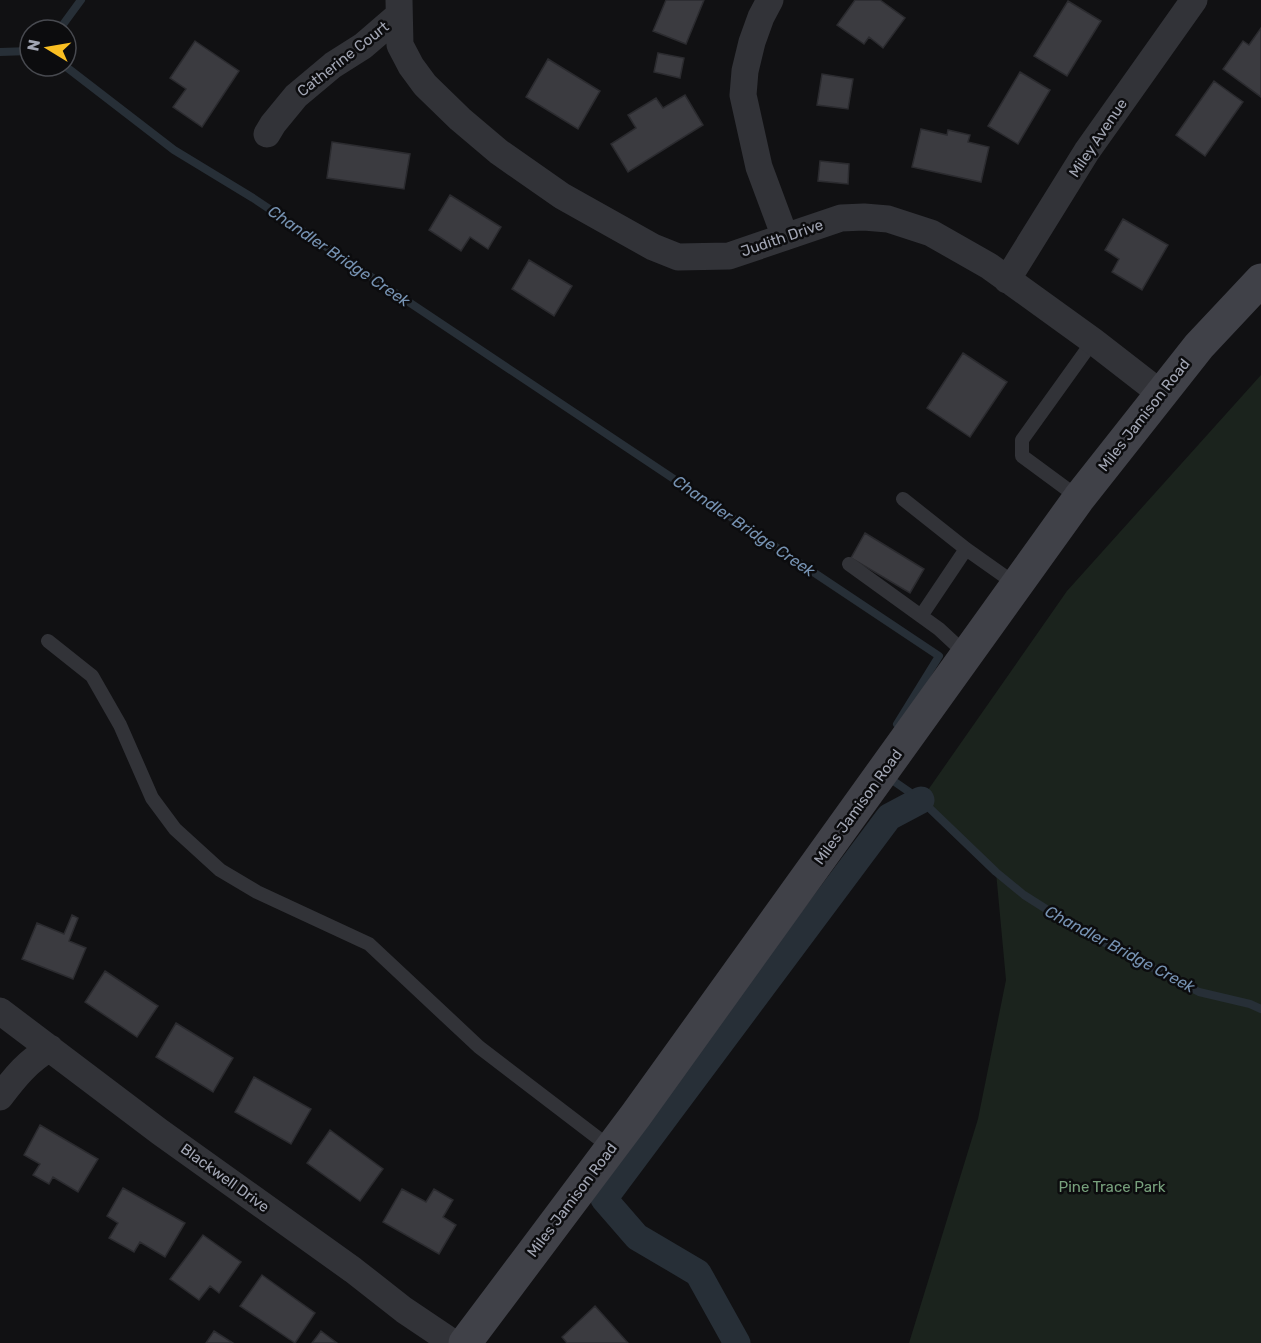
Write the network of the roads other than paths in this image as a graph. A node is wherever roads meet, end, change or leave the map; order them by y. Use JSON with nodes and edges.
{"nodes":[{"id":1,"x":770,"y":0,"type":"edge"},
{"id":2,"x":1194,"y":0,"type":"edge"},
{"id":3,"x":399,"y":7,"type":"edge"},
{"id":4,"x":267,"y":134,"type":"dead end"},
{"id":5,"x":785,"y":237,"type":"junction"},
{"id":6,"x":1007,"y":280,"type":"junction"},
{"id":7,"x":1261,"y":280,"type":"edge"},
{"id":8,"x":1093,"y":341,"type":"junction"},
{"id":9,"x":1160,"y":393,"type":"junction"},
{"id":10,"x":1079,"y":498,"type":"junction"},
{"id":11,"x":903,"y":499,"type":"dead end"},
{"id":12,"x":966,"y":549,"type":"junction"},
{"id":13,"x":849,"y":564,"type":"dead end"},
{"id":14,"x":1017,"y":585,"type":"junction"},
{"id":15,"x":921,"y":616,"type":"junction"},
{"id":16,"x":48,"y":641,"type":"dead end"},
{"id":17,"x":967,"y":655,"type":"junction"},
{"id":18,"x":0,"y":1011,"type":"edge"},
{"id":19,"x":50,"y":1048,"type":"junction"},
{"id":20,"x":0,"y":1097,"type":"edge"},
{"id":21,"x":611,"y":1148,"type":"junction"},
{"id":22,"x":453,"y":1343,"type":"edge"},
{"id":23,"x":465,"y":1343,"type":"edge"}],
"edges":[{"from":1,"to":5,"type":"street"},
{"from":2,"to":6,"type":"street","name":"Miley Avenue"},
{"from":3,"to":4,"type":"street","name":"Catherine Court"},
{"from":3,"to":5,"type":"street","name":"Judith Drive"},
{"from":5,"to":6,"type":"street","name":"Judith Drive"},
{"from":6,"to":8,"type":"street","name":"Judith Drive"},
{"from":7,"to":9,"type":"main road","name":"Miles Jamison Road"},
{"from":8,"to":9,"type":"street","name":"Judith Drive"},
{"from":8,"to":10,"type":"lane"},
{"from":9,"to":10,"type":"main road","name":"Miles Jamison Road"},
{"from":10,"to":14,"type":"main road","name":"Miles Jamison Road"},
{"from":11,"to":12,"type":"lane"},
{"from":12,"to":14,"type":"lane"},
{"from":12,"to":15,"type":"lane"},
{"from":13,"to":15,"type":"lane"},
{"from":14,"to":17,"type":"main road","name":"Miles Jamison Road"},
{"from":15,"to":17,"type":"lane"},
{"from":16,"to":21,"type":"lane"},
{"from":17,"to":21,"type":"main road","name":"Miles Jamison Road"},
{"from":18,"to":19,"type":"street","name":"Blackwell Drive"},
{"from":19,"to":20,"type":"street"},
{"from":19,"to":22,"type":"street","name":"Blackwell Drive"},
{"from":21,"to":23,"type":"main road","name":"Miles Jamison Road"}]}
